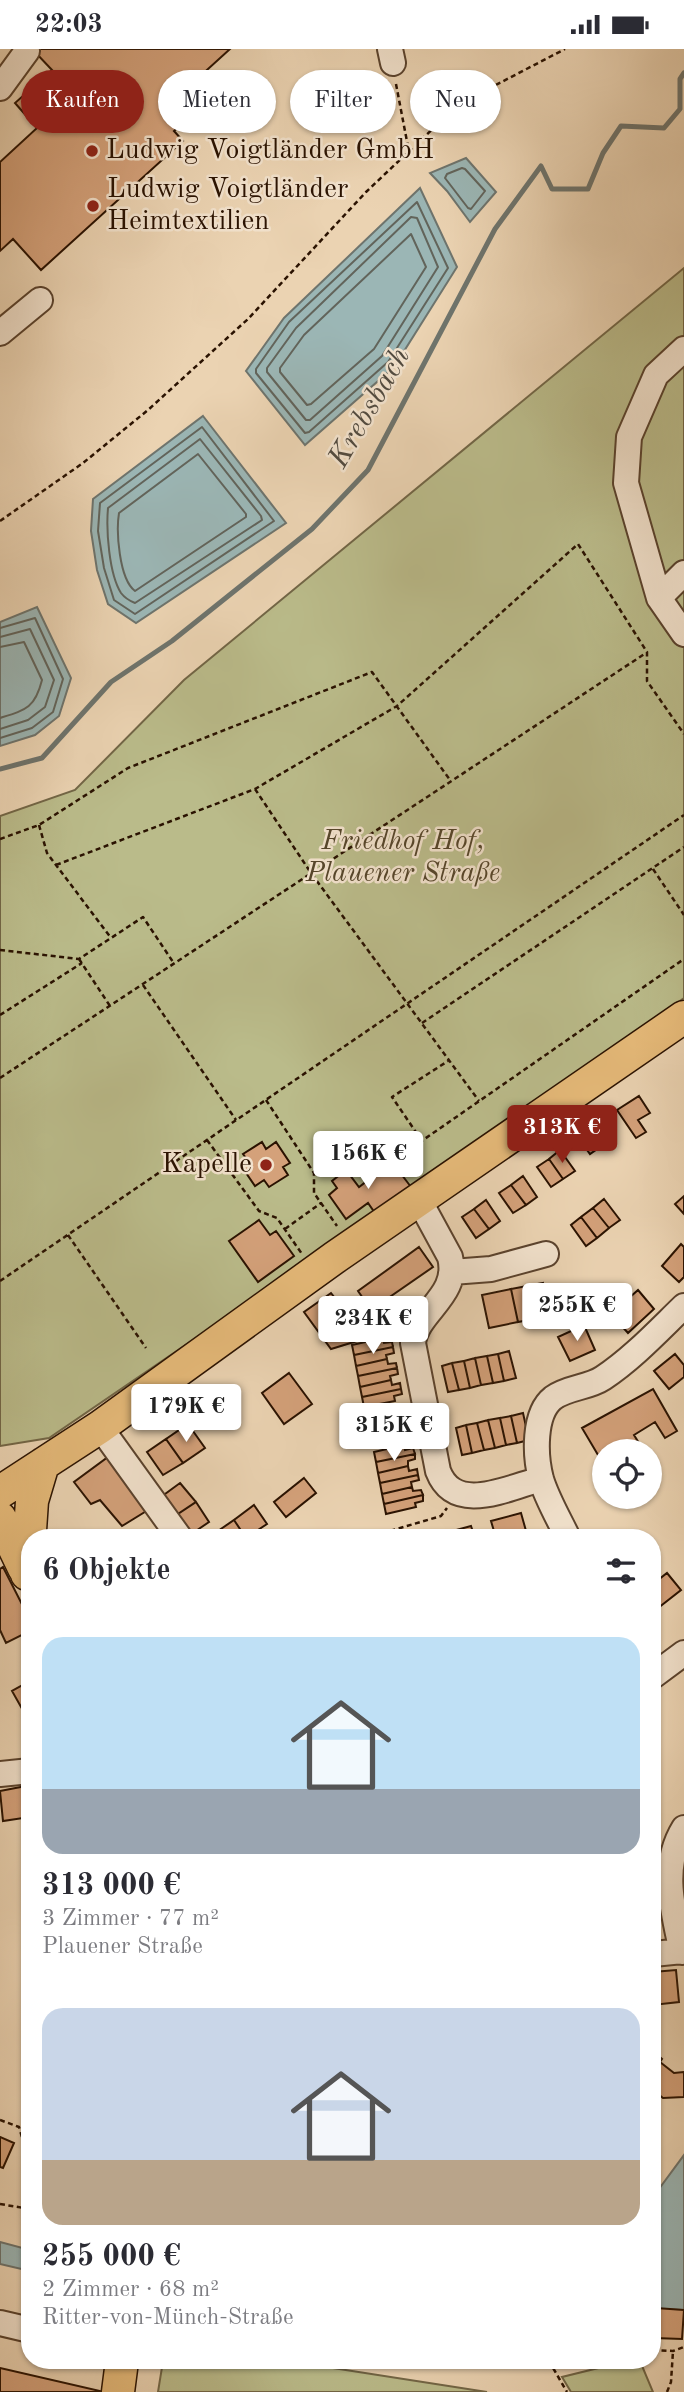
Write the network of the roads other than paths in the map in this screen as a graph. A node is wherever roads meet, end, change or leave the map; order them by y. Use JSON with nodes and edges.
{"nodes":[{"id":1,"x":27,"y":51,"type":"dead end"},
{"id":2,"x":0,"y":88,"type":"edge"},
{"id":3,"x":40,"y":300,"type":"dead end"},
{"id":4,"x":0,"y":333,"type":"edge"},
{"id":5,"x":684,"y":349,"type":"edge"},
{"id":6,"x":684,"y":573,"type":"edge"},
{"id":7,"x":659,"y":598,"type":"junction"},
{"id":8,"x":684,"y":634,"type":"edge"},
{"id":9,"x":684,"y":1017,"type":"edge"},
{"id":10,"x":419,"y":1200,"type":"junction"},
{"id":11,"x":546,"y":1254,"type":"dead end"},
{"id":12,"x":452,"y":1272,"type":"junction"},
{"id":13,"x":684,"y":1306,"type":"edge"},
{"id":14,"x":100,"y":1427,"type":"junction"},
{"id":15,"x":43,"y":1464,"type":"junction"},
{"id":16,"x":541,"y":1479,"type":"junction"},
{"id":17,"x":0,"y":1492,"type":"edge"},
{"id":18,"x":0,"y":1518,"type":"edge"},
{"id":19,"x":31,"y":1529,"type":"edge"},
{"id":20,"x":174,"y":1529,"type":"edge"},
{"id":21,"x":564,"y":1529,"type":"edge"},
{"id":22,"x":21,"y":1562,"type":"edge"},
{"id":23,"x":684,"y":1653,"type":"edge"},
{"id":24,"x":661,"y":1670,"type":"edge"},
{"id":25,"x":21,"y":1772,"type":"edge"},
{"id":26,"x":0,"y":1774,"type":"edge"},
{"id":27,"x":684,"y":1828,"type":"edge"},
{"id":28,"x":683,"y":1952,"type":"edge"},
{"id":29,"x":661,"y":1953,"type":"edge"},
{"id":30,"x":0,"y":2323,"type":"edge"},
{"id":31,"x":21,"y":2328,"type":"edge"},
{"id":32,"x":121,"y":2369,"type":"edge"},
{"id":33,"x":118,"y":2392,"type":"edge"}],
"edges":[{"from":1,"to":2,"type":"street"},
{"from":3,"to":4,"type":"street"},
{"from":5,"to":7,"type":"street"},
{"from":6,"to":7,"type":"street"},
{"from":7,"to":8,"type":"street"},
{"from":9,"to":10,"type":"main road"},
{"from":10,"to":12,"type":"street"},
{"from":10,"to":14,"type":"main road"},
{"from":11,"to":12,"type":"street"},
{"from":12,"to":16,"type":"street"},
{"from":13,"to":16,"type":"street"},
{"from":14,"to":15,"type":"main road"},
{"from":14,"to":20,"type":"street"},
{"from":15,"to":17,"type":"main road"},
{"from":15,"to":19,"type":"main road"},
{"from":16,"to":21,"type":"street"},
{"from":18,"to":22,"type":"main road"},
{"from":23,"to":24,"type":"street"},
{"from":25,"to":26,"type":"street"},
{"from":27,"to":28,"type":"street"},
{"from":28,"to":29,"type":"street"},
{"from":30,"to":31,"type":"street"},
{"from":32,"to":33,"type":"main road"}]}
